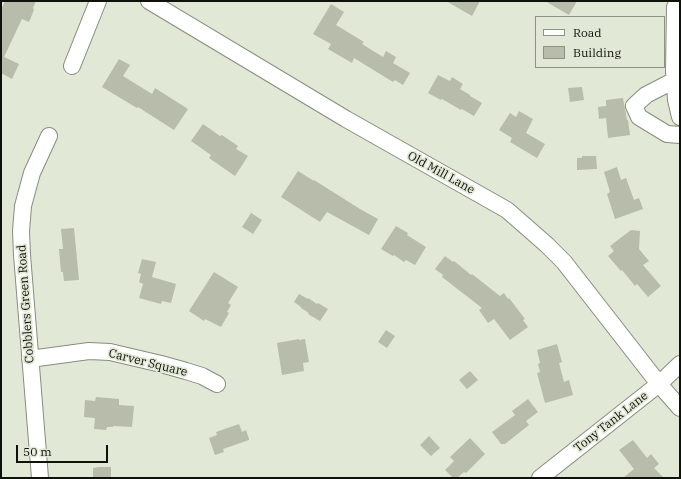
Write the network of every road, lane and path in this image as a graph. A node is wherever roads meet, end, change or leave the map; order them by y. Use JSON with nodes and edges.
{"nodes":[{"id":1,"x":98,"y":1,"type":"edge"},
{"id":2,"x":149,"y":1,"type":"edge"},
{"id":3,"x":673,"y":3,"type":"edge"},
{"id":4,"x":72,"y":66,"type":"dead end"},
{"id":5,"x":675,"y":80,"type":"junction"},
{"id":6,"x":680,"y":117,"type":"edge"},
{"id":7,"x":680,"y":135,"type":"edge"},
{"id":8,"x":50,"y":136,"type":"dead end"},
{"id":9,"x":30,"y":359,"type":"junction"},
{"id":10,"x":680,"y":364,"type":"edge"},
{"id":11,"x":217,"y":384,"type":"dead end"},
{"id":12,"x":659,"y":384,"type":"junction"},
{"id":13,"x":680,"y":408,"type":"edge"},
{"id":14,"x":40,"y":478,"type":"edge"},
{"id":15,"x":540,"y":478,"type":"edge"}],
"edges":[{"from":1,"to":4,"type":"street"},
{"from":2,"to":12,"type":"street","name":"Old Mill Lane"},
{"from":3,"to":5,"type":"street"},
{"from":5,"to":6,"type":"street"},
{"from":5,"to":7,"type":"street"},
{"from":8,"to":9,"type":"street","name":"Cobblers Green Road"},
{"from":9,"to":11,"type":"street","name":"Carver Square"},
{"from":9,"to":14,"type":"street","name":"Cobblers Green Road"},
{"from":10,"to":12,"type":"street","name":"Tony Tank Lane"},
{"from":12,"to":13,"type":"street","name":"Old Mill Lane"},
{"from":12,"to":15,"type":"street","name":"Tony Tank Lane"}]}
